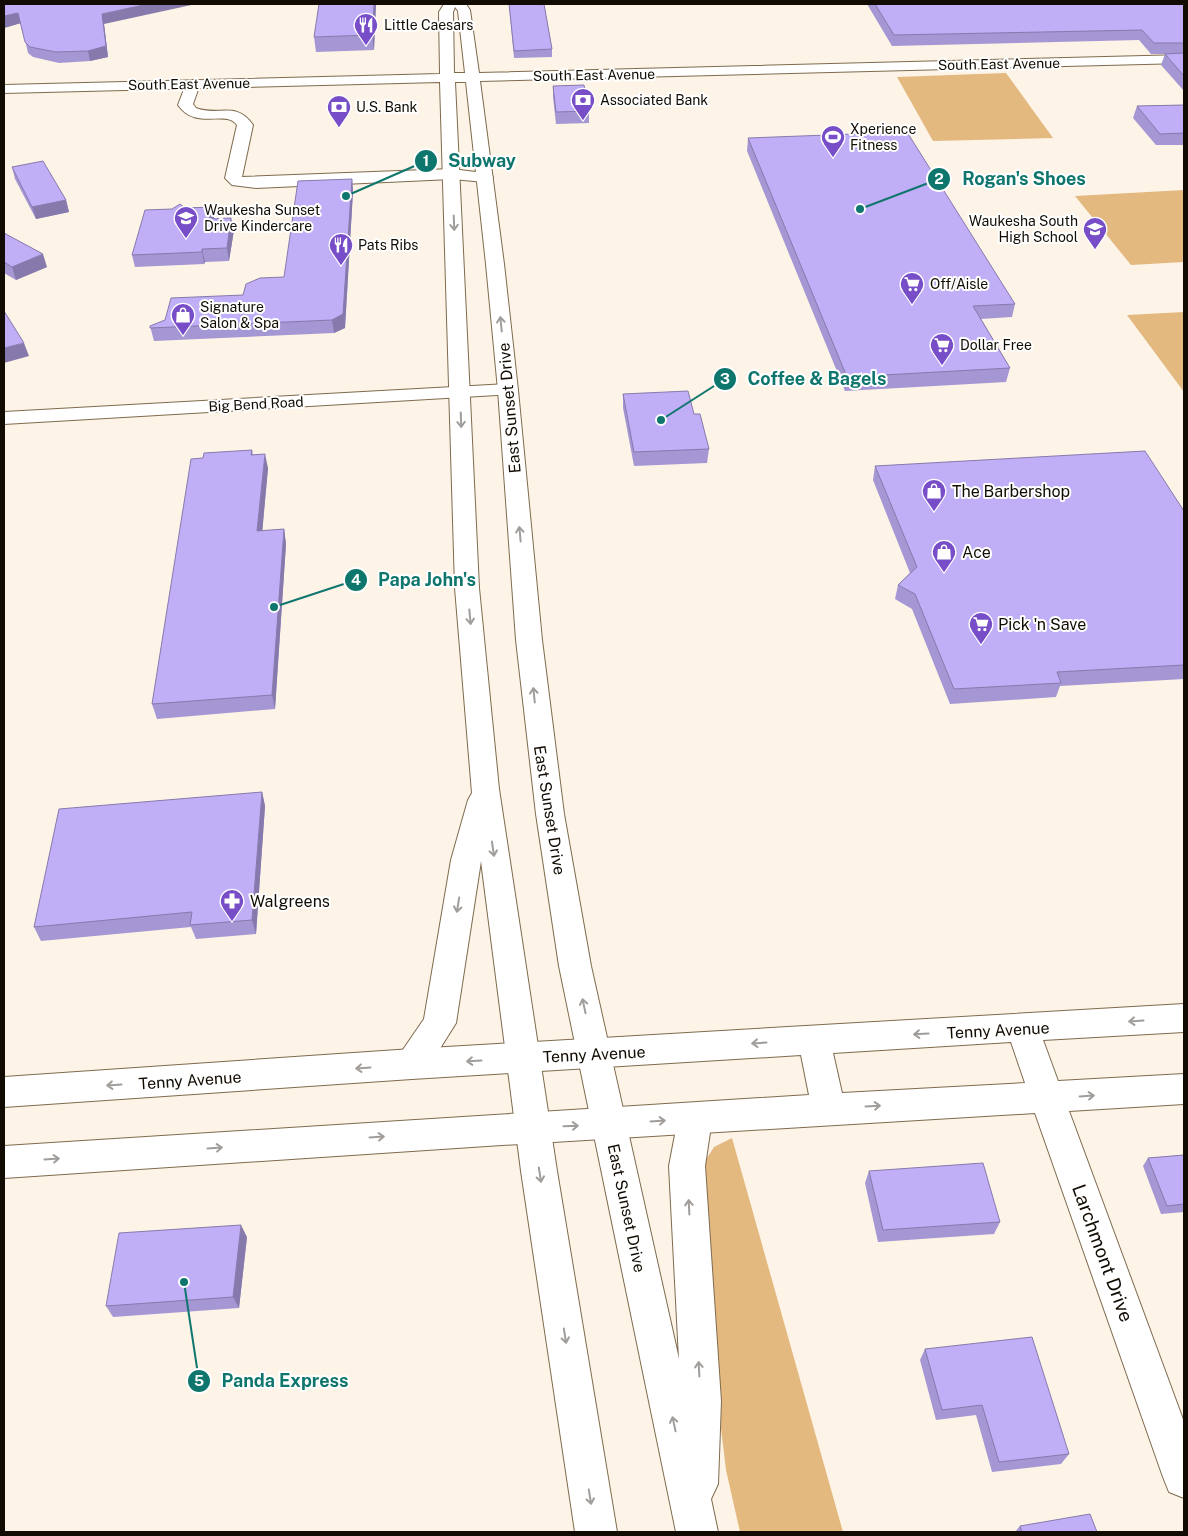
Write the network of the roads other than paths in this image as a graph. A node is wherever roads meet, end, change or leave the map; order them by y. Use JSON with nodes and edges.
{"nodes":[{"id":1,"x":450,"y":4,"type":"edge"},
{"id":2,"x":458,"y":4,"type":"edge"},
{"id":3,"x":447,"y":36,"type":"junction"},
{"id":4,"x":1184,"y":59,"type":"edge"},
{"id":5,"x":512,"y":77,"type":"junction"},
{"id":6,"x":448,"y":78,"type":"junction"},
{"id":7,"x":473,"y":78,"type":"junction"},
{"id":8,"x":387,"y":79,"type":"junction"},
{"id":9,"x":350,"y":80,"type":"junction"},
{"id":10,"x":192,"y":84,"type":"junction"},
{"id":11,"x":4,"y":89,"type":"edge"},
{"id":12,"x":436,"y":98,"type":"junction"},
{"id":13,"x":478,"y":112,"type":"junction"},
{"id":14,"x":452,"y":174,"type":"junction"},
{"id":15,"x":485,"y":177,"type":"junction"},
{"id":16,"x":508,"y":390,"type":"junction"},
{"id":17,"x":460,"y":392,"type":"junction"},
{"id":18,"x":4,"y":418,"type":"edge"},
{"id":19,"x":485,"y":789,"type":"junction"},
{"id":20,"x":1184,"y":1018,"type":"edge"},
{"id":21,"x":1022,"y":1028,"type":"junction"},
{"id":22,"x":814,"y":1040,"type":"junction"},
{"id":23,"x":594,"y":1054,"type":"junction"},
{"id":24,"x":522,"y":1059,"type":"junction"},
{"id":25,"x":412,"y":1064,"type":"junction"},
{"id":26,"x":1184,"y":1090,"type":"edge"},
{"id":27,"x":4,"y":1092,"type":"edge"},
{"id":28,"x":1048,"y":1098,"type":"junction"},
{"id":29,"x":829,"y":1108,"type":"junction"},
{"id":30,"x":695,"y":1119,"type":"junction"},
{"id":31,"x":610,"y":1124,"type":"junction"},
{"id":32,"x":533,"y":1127,"type":"junction"},
{"id":33,"x":4,"y":1162,"type":"edge"},
{"id":34,"x":1184,"y":1477,"type":"edge"},
{"id":35,"x":696,"y":1528,"type":"edge"},
{"id":36,"x":596,"y":1532,"type":"edge"}],
"edges":[{"from":1,"to":3,"type":"main road"},
{"from":2,"to":7,"type":"main road","name":"East Sunset Drive"},
{"from":3,"to":6,"type":"main road"},
{"from":3,"to":8,"type":"main road"},
{"from":4,"to":5,"type":"main road","name":"South East Avenue"},
{"from":5,"to":7,"type":"main road","name":"South East Avenue"},
{"from":5,"to":13,"type":"main road"},
{"from":6,"to":7,"type":"main road","name":"South East Avenue"},
{"from":6,"to":8,"type":"main road","name":"South East Avenue"},
{"from":6,"to":12,"type":"main road"},
{"from":7,"to":13,"type":"main road","name":"East Sunset Drive"},
{"from":8,"to":9,"type":"main road","name":"South East Avenue"},
{"from":9,"to":10,"type":"main road","name":"South East Avenue"},
{"from":9,"to":12,"type":"main road"},
{"from":10,"to":11,"type":"main road","name":"South East Avenue"},
{"from":10,"to":14,"type":"main road"},
{"from":12,"to":14,"type":"main road"},
{"from":13,"to":15,"type":"main road","name":"East Sunset Drive"},
{"from":14,"to":15,"type":"main road"},
{"from":14,"to":17,"type":"main road","one_way":true},
{"from":16,"to":15,"type":"main road","name":"East Sunset Drive","one_way":true},
{"from":16,"to":17,"type":"main road","name":"Big Bend Road"},
{"from":23,"to":16,"type":"main road","name":"East Sunset Drive","one_way":true},
{"from":17,"to":18,"type":"main road","name":"Big Bend Road"},
{"from":17,"to":19,"type":"main road","one_way":true},
{"from":19,"to":24,"type":"main road","one_way":true},
{"from":19,"to":25,"type":"main road","one_way":true},
{"from":20,"to":21,"type":"main road","name":"Tenny Avenue","one_way":true},
{"from":21,"to":22,"type":"main road","name":"Tenny Avenue","one_way":true},
{"from":21,"to":28,"type":"main road","name":"Larchmont Drive"},
{"from":22,"to":23,"type":"main road","name":"Tenny Avenue","one_way":true},
{"from":22,"to":29,"type":"main road"},
{"from":23,"to":24,"type":"main road","name":"Tenny Avenue"},
{"from":23,"to":31,"type":"main road","name":"East Sunset Drive"},
{"from":24,"to":25,"type":"main road","name":"Tenny Avenue","one_way":true},
{"from":24,"to":32,"type":"main road"},
{"from":25,"to":27,"type":"main road","name":"Tenny Avenue","one_way":true},
{"from":28,"to":26,"type":"main road","one_way":true},
{"from":29,"to":28,"type":"main road","one_way":true},
{"from":28,"to":34,"type":"main road","name":"Larchmont Drive"},
{"from":29,"to":30,"type":"main road"},
{"from":31,"to":30,"type":"main road","one_way":true},
{"from":35,"to":30,"type":"main road","one_way":true},
{"from":32,"to":31,"type":"main road","one_way":true},
{"from":35,"to":31,"type":"main road","name":"East Sunset Drive","one_way":true},
{"from":33,"to":32,"type":"main road","one_way":true},
{"from":32,"to":36,"type":"main road","one_way":true}]}
